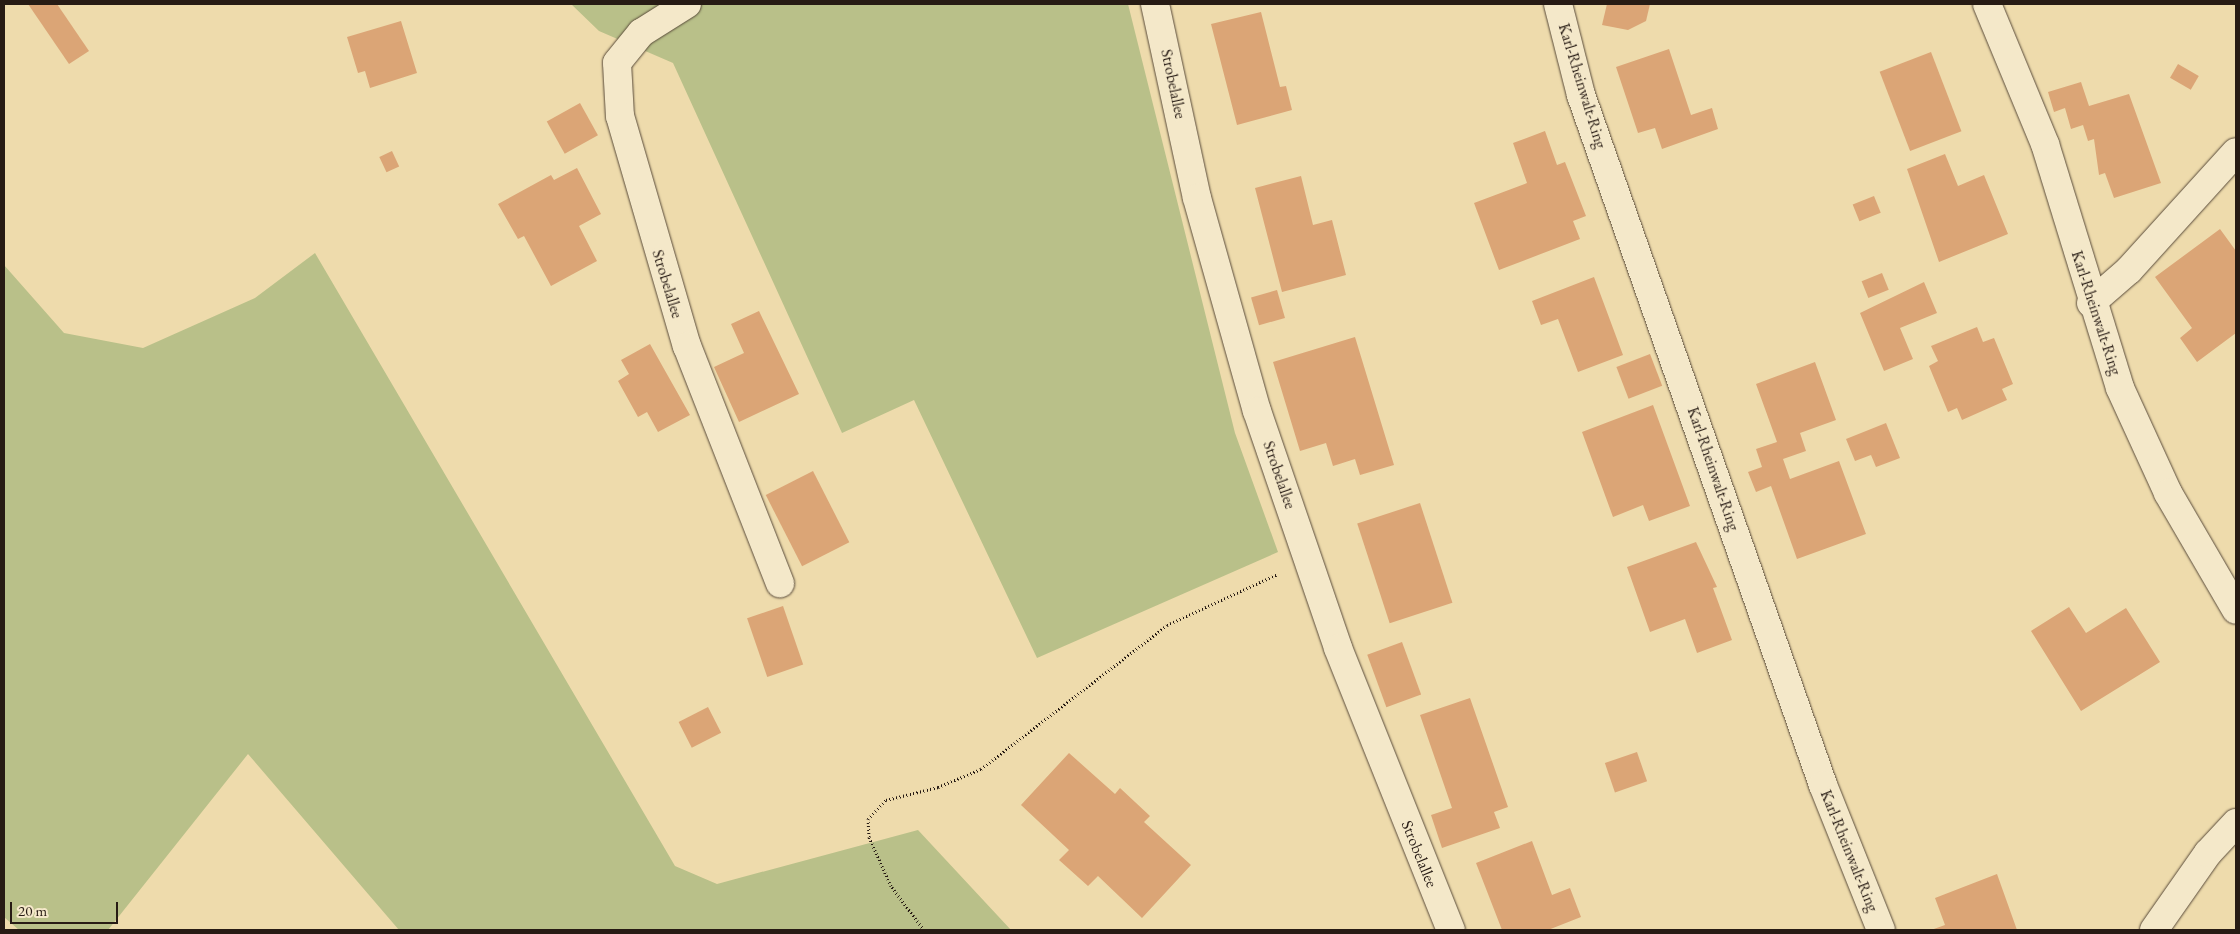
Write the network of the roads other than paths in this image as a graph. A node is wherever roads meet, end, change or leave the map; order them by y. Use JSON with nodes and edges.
{"nodes":[{"id":1,"x":687,"y":4,"type":"edge"},
{"id":2,"x":1155,"y":4,"type":"edge"},
{"id":3,"x":1558,"y":4,"type":"edge"},
{"id":4,"x":1986,"y":4,"type":"edge"},
{"id":5,"x":2236,"y":152,"type":"edge"},
{"id":6,"x":2091,"y":303,"type":"junction"},
{"id":7,"x":780,"y":583,"type":"dead end"},
{"id":8,"x":2236,"y":610,"type":"edge"},
{"id":9,"x":2236,"y":823,"type":"edge"},
{"id":10,"x":1451,"y":930,"type":"edge"},
{"id":11,"x":1881,"y":930,"type":"edge"},
{"id":12,"x":2154,"y":930,"type":"edge"}],
"edges":[{"from":1,"to":7,"type":"street","name":"Strobelallee"},
{"from":2,"to":10,"type":"street","name":"Strobelallee"},
{"from":3,"to":11,"type":"street","name":"Karl-Rheinwalt-Ring"},
{"from":4,"to":6,"type":"street","name":"Karl-Rheinwalt-Ring"},
{"from":5,"to":6,"type":"street"},
{"from":6,"to":8,"type":"street","name":"Karl-Rheinwalt-Ring"},
{"from":9,"to":12,"type":"street"}]}
